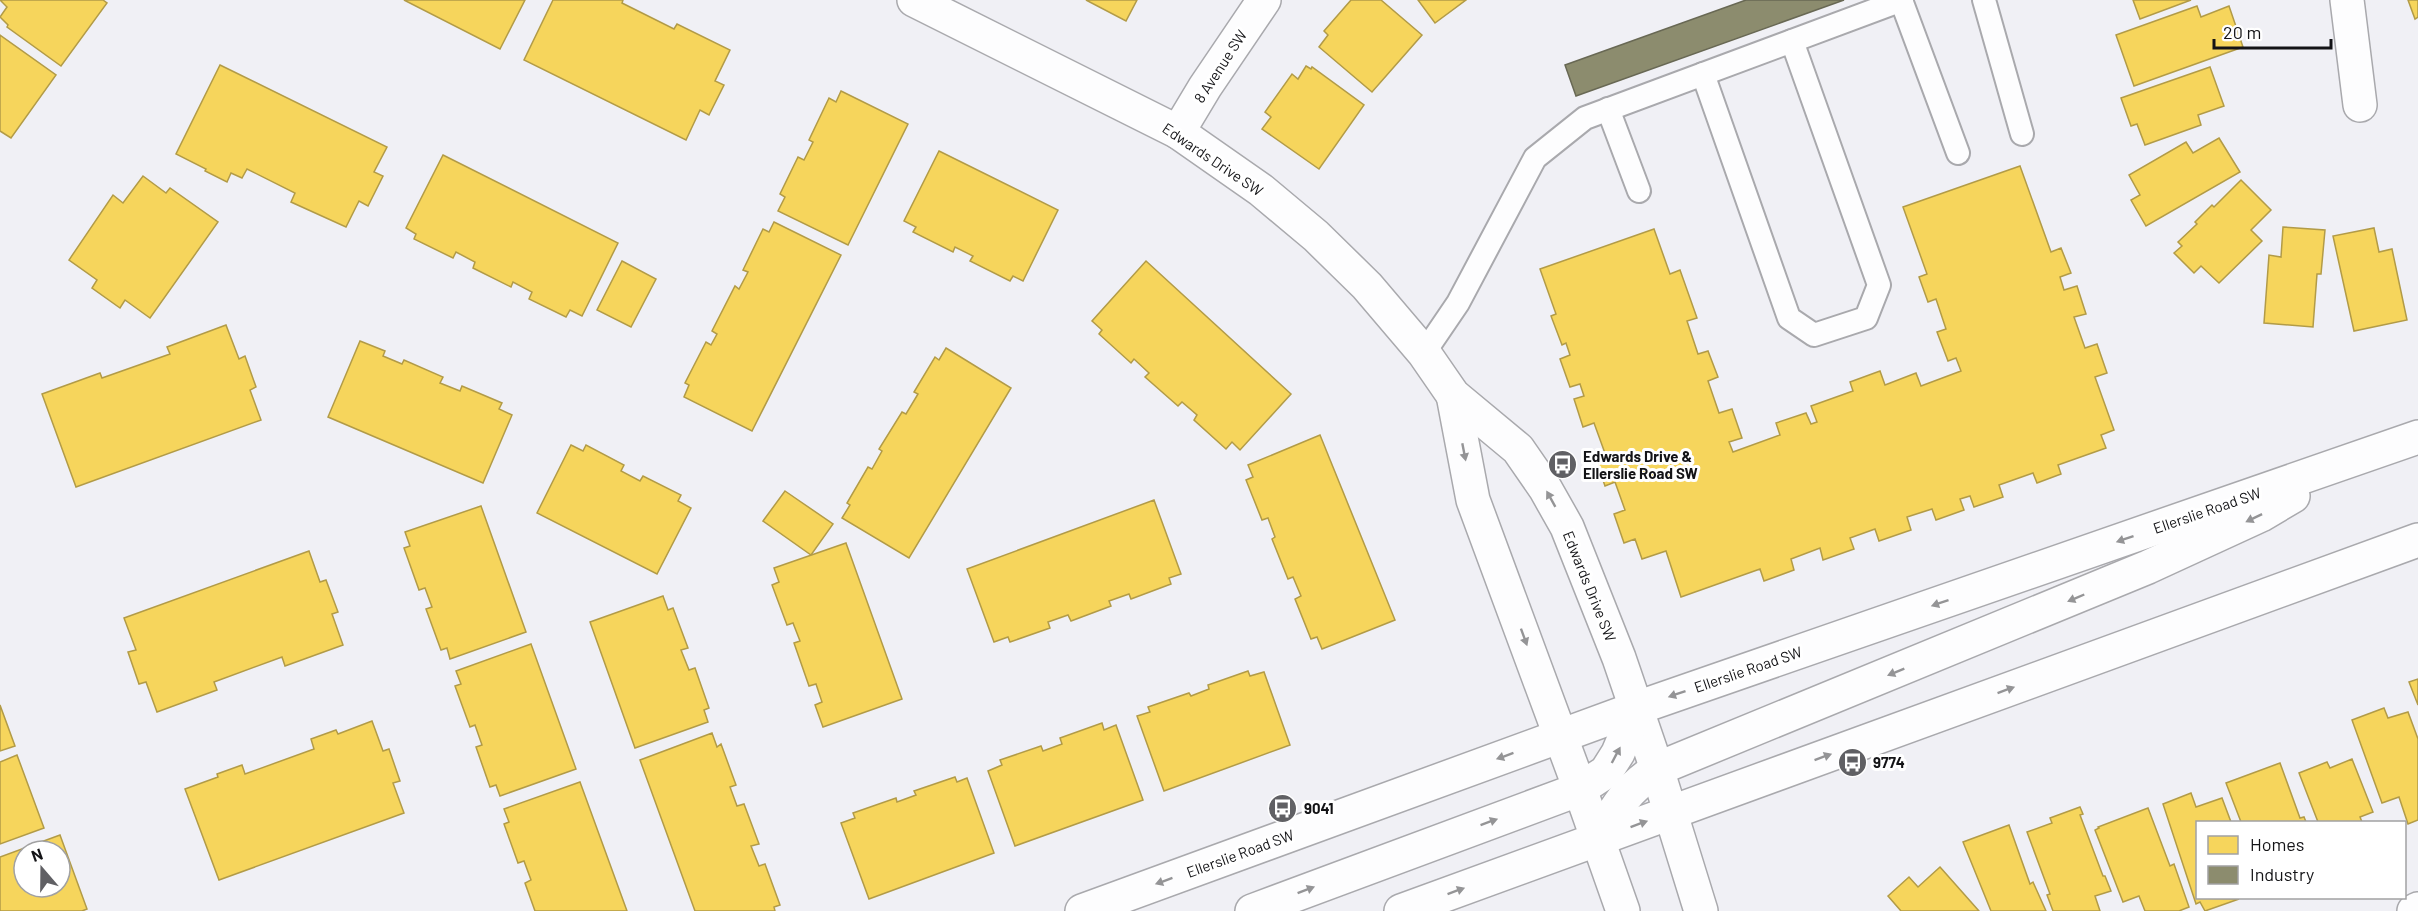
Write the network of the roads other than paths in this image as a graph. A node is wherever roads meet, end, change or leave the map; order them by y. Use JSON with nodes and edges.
{"nodes":[{"id":1,"x":914,"y":0,"type":"edge"},
{"id":2,"x":1264,"y":0,"type":"edge"},
{"id":3,"x":1902,"y":0,"type":"edge"},
{"id":4,"x":1984,"y":0,"type":"edge"},
{"id":5,"x":2347,"y":0,"type":"edge"},
{"id":6,"x":1792,"y":41,"type":"junction"},
{"id":7,"x":1704,"y":74,"type":"junction"},
{"id":8,"x":2360,"y":105,"type":"dead end"},
{"id":9,"x":1608,"y":109,"type":"junction"},
{"id":10,"x":1178,"y":132,"type":"junction"},
{"id":11,"x":2022,"y":134,"type":"dead end"},
{"id":12,"x":1958,"y":153,"type":"dead end"},
{"id":13,"x":1639,"y":191,"type":"dead end"},
{"id":14,"x":1424,"y":353,"type":"junction"},
{"id":15,"x":1454,"y":395,"type":"junction"},
{"id":16,"x":2418,"y":437,"type":"edge"},
{"id":17,"x":2359,"y":457,"type":"junction"},
{"id":18,"x":2418,"y":540,"type":"edge"},
{"id":19,"x":1637,"y":708,"type":"junction"},
{"id":20,"x":1559,"y":735,"type":"junction"},
{"id":21,"x":1657,"y":769,"type":"junction"},
{"id":22,"x":1580,"y":789,"type":"junction"},
{"id":23,"x":1671,"y":813,"type":"junction"},
{"id":24,"x":1598,"y":838,"type":"junction"},
{"id":25,"x":2418,"y":909,"type":"edge"},
{"id":26,"x":1082,"y":911,"type":"edge"},
{"id":27,"x":1252,"y":911,"type":"edge"},
{"id":28,"x":1401,"y":911,"type":"edge"},
{"id":29,"x":1623,"y":911,"type":"edge"},
{"id":30,"x":1701,"y":911,"type":"edge"},
{"id":31,"x":2414,"y":911,"type":"edge"}],
"edges":[{"from":1,"to":10,"type":"main road","name":"Edwards Drive SW"},
{"from":2,"to":10,"type":"main road","name":"8 Avenue SW"},
{"from":3,"to":6,"type":"lane"},
{"from":3,"to":12,"type":"lane"},
{"from":4,"to":11,"type":"lane"},
{"from":5,"to":8,"type":"main road"},
{"from":6,"to":7,"type":"lane"},
{"from":6,"to":7,"type":"lane"},
{"from":7,"to":9,"type":"lane"},
{"from":9,"to":13,"type":"lane"},
{"from":9,"to":14,"type":"lane"},
{"from":10,"to":14,"type":"main road","name":"Edwards Drive SW"},
{"from":14,"to":15,"type":"main road","name":"Edwards Drive SW"},
{"from":19,"to":15,"type":"main road","name":"Edwards Drive SW","one_way":true},
{"from":15,"to":20,"type":"main road","name":"Edwards Drive SW","one_way":true},
{"from":16,"to":17,"type":"main road","name":"Ellerslie Road SW"},
{"from":17,"to":19,"type":"main road","name":"Ellerslie Road SW","one_way":true},
{"from":17,"to":21,"type":"main road","one_way":true},
{"from":23,"to":18,"type":"main road","one_way":true},
{"from":19,"to":20,"type":"main road","name":"Ellerslie Road SW"},
{"from":19,"to":21,"type":"main road","name":"Edwards Drive SW"},
{"from":22,"to":19,"type":"main road","one_way":true},
{"from":20,"to":22,"type":"main road","name":"Edwards Drive SW"},
{"from":20,"to":26,"type":"main road","name":"Ellerslie Road SW","one_way":true},
{"from":21,"to":23,"type":"main road","name":"Edwards Drive SW"},
{"from":21,"to":24,"type":"main road"},
{"from":22,"to":24,"type":"main road","name":"Edwards Drive SW"},
{"from":27,"to":22,"type":"main road","one_way":true},
{"from":24,"to":23,"type":"main road","one_way":true},
{"from":23,"to":30,"type":"main road","name":"Edwards Drive SW"},
{"from":28,"to":24,"type":"main road","one_way":true},
{"from":24,"to":29,"type":"main road","name":"Edwards Drive SW"},
{"from":25,"to":31,"type":"main road"}]}
